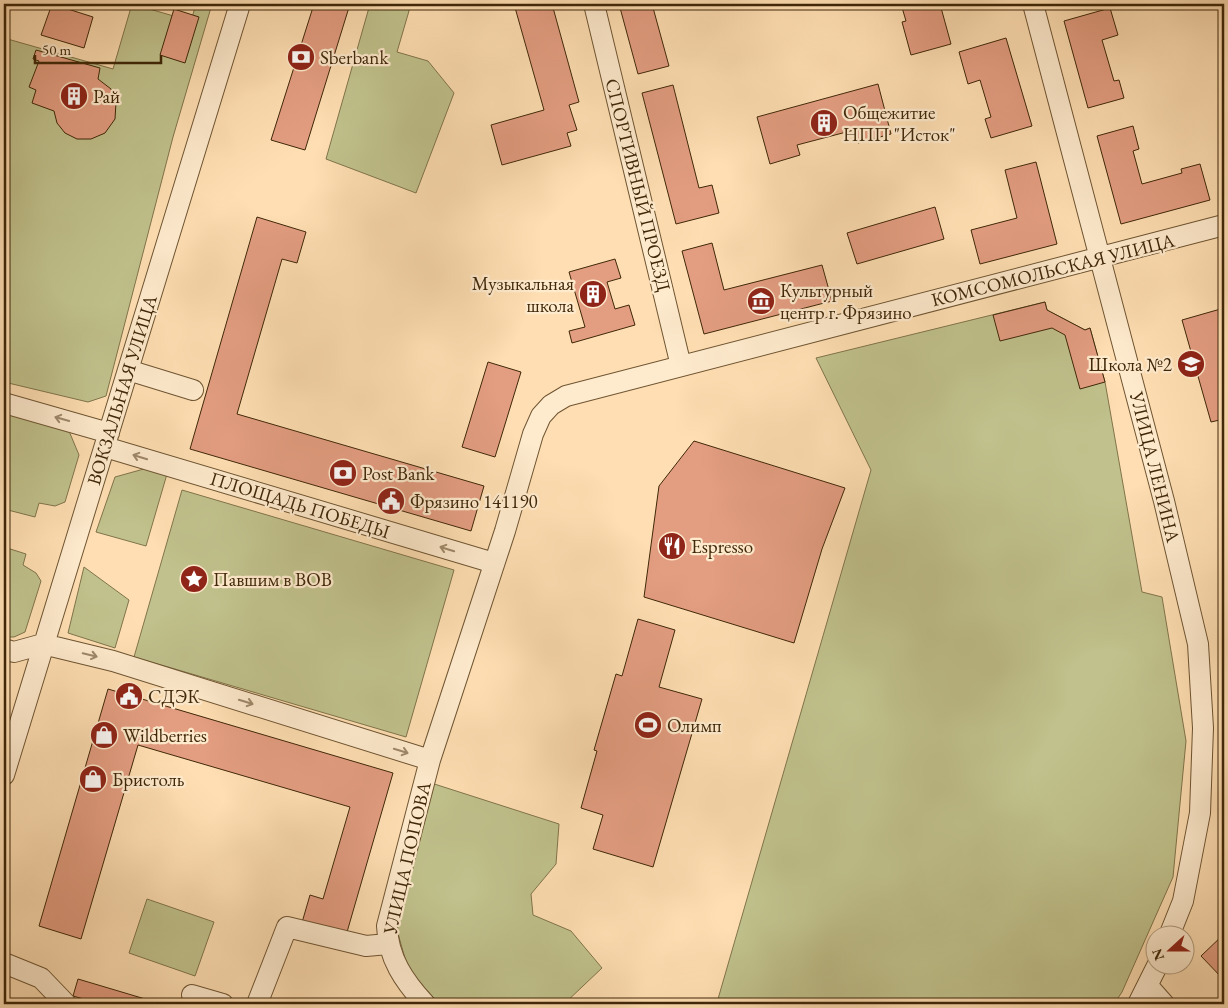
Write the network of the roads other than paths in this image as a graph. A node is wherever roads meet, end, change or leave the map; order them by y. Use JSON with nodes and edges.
{"nodes":[{"id":1,"x":240,"y":4,"type":"edge"},
{"id":2,"x":594,"y":4,"type":"edge"},
{"id":3,"x":1033,"y":4,"type":"edge"},
{"id":4,"x":1224,"y":225,"type":"edge"},
{"id":5,"x":1100,"y":257,"type":"junction"},
{"id":6,"x":681,"y":366,"type":"junction"},
{"id":7,"x":128,"y":370,"type":"junction"},
{"id":8,"x":193,"y":390,"type":"dead end"},
{"id":9,"x":4,"y":403,"type":"edge"},
{"id":10,"x":107,"y":440,"type":"junction"},
{"id":11,"x":494,"y":563,"type":"junction"},
{"id":12,"x":43,"y":644,"type":"junction"},
{"id":13,"x":4,"y":649,"type":"edge"},
{"id":14,"x":430,"y":760,"type":"junction"},
{"id":15,"x":4,"y":775,"type":"edge"},
{"id":16,"x":1173,"y":926,"type":"edge"},
{"id":17,"x":388,"y":944,"type":"junction"},
{"id":18,"x":4,"y":963,"type":"edge"},
{"id":19,"x":1153,"y":976,"type":"edge"},
{"id":20,"x":1149,"y":987,"type":"junction"},
{"id":21,"x":192,"y":995,"type":"dead end"},
{"id":22,"x":66,"y":1004,"type":"edge"},
{"id":23,"x":223,"y":1004,"type":"edge"},
{"id":24,"x":257,"y":1004,"type":"edge"},
{"id":25,"x":425,"y":1004,"type":"edge"},
{"id":26,"x":1138,"y":1004,"type":"edge"},
{"id":27,"x":1164,"y":1004,"type":"edge"}],
"edges":[{"from":1,"to":7,"type":"street","name":"ВОКЗАЛЬНАЯ УЛИЦА"},
{"from":2,"to":6,"type":"street","name":"СПОРТИВНЫЙ ПРОЕЗД"},
{"from":3,"to":5,"type":"street","name":"УЛИЦА ЛЕНИНА"},
{"from":4,"to":5,"type":"street","name":"КОМСОМОЛЬСКАЯ УЛИЦА"},
{"from":5,"to":6,"type":"street","name":"КОМСОМОЛЬСКАЯ УЛИЦА"},
{"from":5,"to":16,"type":"street","name":"УЛИЦА ЛЕНИНА"},
{"from":6,"to":11,"type":"street","name":"КОМСОМОЛЬСКАЯ УЛИЦА"},
{"from":7,"to":8,"type":"street"},
{"from":7,"to":10,"type":"street","name":"ВОКЗАЛЬНАЯ УЛИЦА"},
{"from":10,"to":9,"type":"street","name":"ПЛОЩАДЬ ПОБЕДЫ","one_way":true},
{"from":11,"to":10,"type":"street","name":"ПЛОЩАДЬ ПОБЕДЫ","one_way":true},
{"from":10,"to":12,"type":"street","name":"ВОКЗАЛЬНАЯ УЛИЦА"},
{"from":11,"to":14,"type":"street","name":"КОМСОМОЛЬСКАЯ УЛИЦА"},
{"from":12,"to":13,"type":"street"},
{"from":12,"to":14,"type":"street","one_way":true},
{"from":12,"to":15,"type":"street","name":"ВОКЗАЛЬНАЯ УЛИЦА"},
{"from":14,"to":17,"type":"street","name":"УЛИЦА ПОПОВА"},
{"from":17,"to":24,"type":"street"},
{"from":17,"to":25,"type":"street","name":"УЛИЦА ПОПОВА"},
{"from":18,"to":22,"type":"street"},
{"from":19,"to":20,"type":"street"},
{"from":20,"to":26,"type":"street"},
{"from":20,"to":27,"type":"street"},
{"from":21,"to":23,"type":"street"}]}
